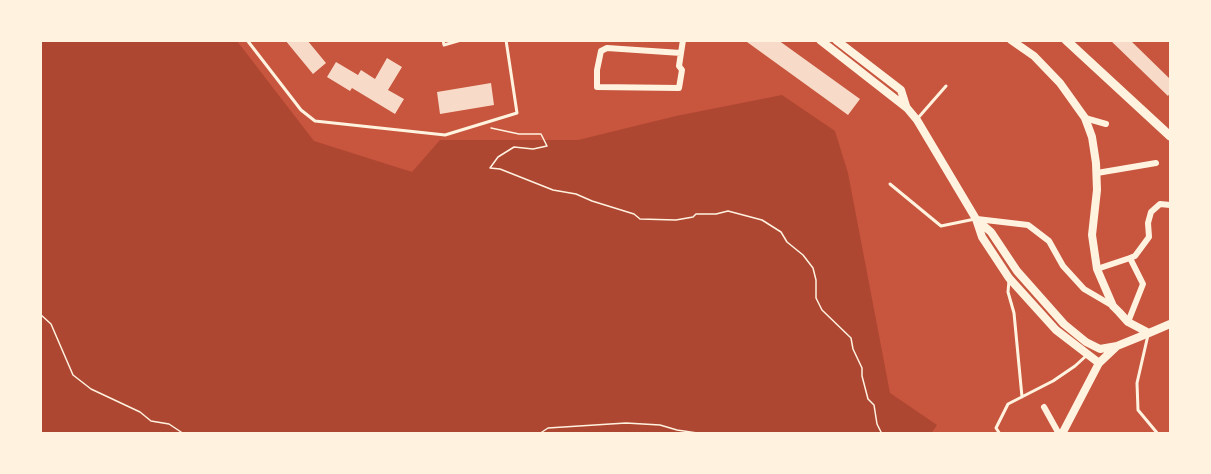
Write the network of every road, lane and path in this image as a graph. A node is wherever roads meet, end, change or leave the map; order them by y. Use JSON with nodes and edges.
{"nodes":[{"id":1,"x":247,"y":40,"type":"edge"},
{"id":2,"x":443,"y":40,"type":"edge"},
{"id":3,"x":461,"y":40,"type":"edge"},
{"id":4,"x":506,"y":40,"type":"edge"},
{"id":5,"x":683,"y":40,"type":"edge"},
{"id":6,"x":820,"y":40,"type":"edge"},
{"id":7,"x":836,"y":40,"type":"edge"},
{"id":8,"x":1011,"y":40,"type":"edge"},
{"id":9,"x":1066,"y":40,"type":"edge"},
{"id":10,"x":622,"y":44,"type":"edge"},
{"id":11,"x":681,"y":53,"type":"junction"},
{"id":12,"x":946,"y":86,"type":"dead end"},
{"id":13,"x":907,"y":108,"type":"junction"},
{"id":14,"x":1085,"y":118,"type":"junction"},
{"id":15,"x":917,"y":120,"type":"junction"},
{"id":16,"x":1106,"y":124,"type":"dead end"},
{"id":17,"x":472,"y":126,"type":"junction"},
{"id":18,"x":1170,"y":136,"type":"edge"},
{"id":19,"x":1156,"y":163,"type":"dead end"},
{"id":20,"x":1096,"y":173,"type":"junction"},
{"id":21,"x":890,"y":184,"type":"dead end"},
{"id":22,"x":1170,"y":205,"type":"edge"},
{"id":23,"x":976,"y":219,"type":"junction"},
{"id":24,"x":1130,"y":258,"type":"junction"},
{"id":25,"x":1097,"y":269,"type":"junction"},
{"id":26,"x":1009,"y":278,"type":"junction"},
{"id":27,"x":1113,"y":306,"type":"junction"},
{"id":28,"x":40,"y":314,"type":"edge"},
{"id":29,"x":1128,"y":322,"type":"junction"},
{"id":30,"x":1170,"y":324,"type":"edge"},
{"id":31,"x":1149,"y":333,"type":"junction"},
{"id":32,"x":1117,"y":346,"type":"junction"},
{"id":33,"x":1087,"y":355,"type":"junction"},
{"id":34,"x":1099,"y":363,"type":"junction"},
{"id":35,"x":1022,"y":397,"type":"junction"},
{"id":36,"x":1044,"y":407,"type":"dead end"},
{"id":37,"x":184,"y":434,"type":"edge"},
{"id":38,"x":539,"y":434,"type":"edge"},
{"id":39,"x":704,"y":434,"type":"edge"},
{"id":40,"x":882,"y":434,"type":"edge"},
{"id":41,"x":1000,"y":434,"type":"edge"},
{"id":42,"x":1060,"y":434,"type":"edge"},
{"id":43,"x":1158,"y":434,"type":"edge"}],
"edges":[{"from":1,"to":17,"type":"lane"},
{"from":2,"to":3,"type":"lane"},
{"from":4,"to":17,"type":"lane"},
{"from":5,"to":11,"type":"street"},
{"from":6,"to":13,"type":"street"},
{"from":7,"to":13,"type":"street"},
{"from":8,"to":14,"type":"street"},
{"from":9,"to":18,"type":"main road"},
{"from":10,"to":11,"type":"street"},
{"from":10,"to":11,"type":"street"},
{"from":12,"to":15,"type":"lane"},
{"from":13,"to":15,"type":"street"},
{"from":14,"to":16,"type":"street"},
{"from":14,"to":20,"type":"street"},
{"from":15,"to":23,"type":"street"},
{"from":17,"to":40,"type":"path"},
{"from":19,"to":20,"type":"street"},
{"from":20,"to":25,"type":"street"},
{"from":21,"to":23,"type":"lane"},
{"from":22,"to":24,"type":"street"},
{"from":23,"to":26,"type":"street"},
{"from":23,"to":27,"type":"street"},
{"from":23,"to":32,"type":"street"},
{"from":24,"to":25,"type":"street"},
{"from":24,"to":29,"type":"street"},
{"from":25,"to":27,"type":"street"},
{"from":26,"to":33,"type":"street"},
{"from":26,"to":35,"type":"lane"},
{"from":27,"to":29,"type":"street"},
{"from":28,"to":37,"type":"path"},
{"from":29,"to":31,"type":"street"},
{"from":30,"to":31,"type":"street"},
{"from":31,"to":32,"type":"street"},
{"from":31,"to":43,"type":"lane"},
{"from":32,"to":34,"type":"street"},
{"from":33,"to":34,"type":"street"},
{"from":33,"to":35,"type":"lane"},
{"from":34,"to":42,"type":"street"},
{"from":35,"to":41,"type":"lane"},
{"from":36,"to":42,"type":"street"},
{"from":38,"to":39,"type":"path"}]}
